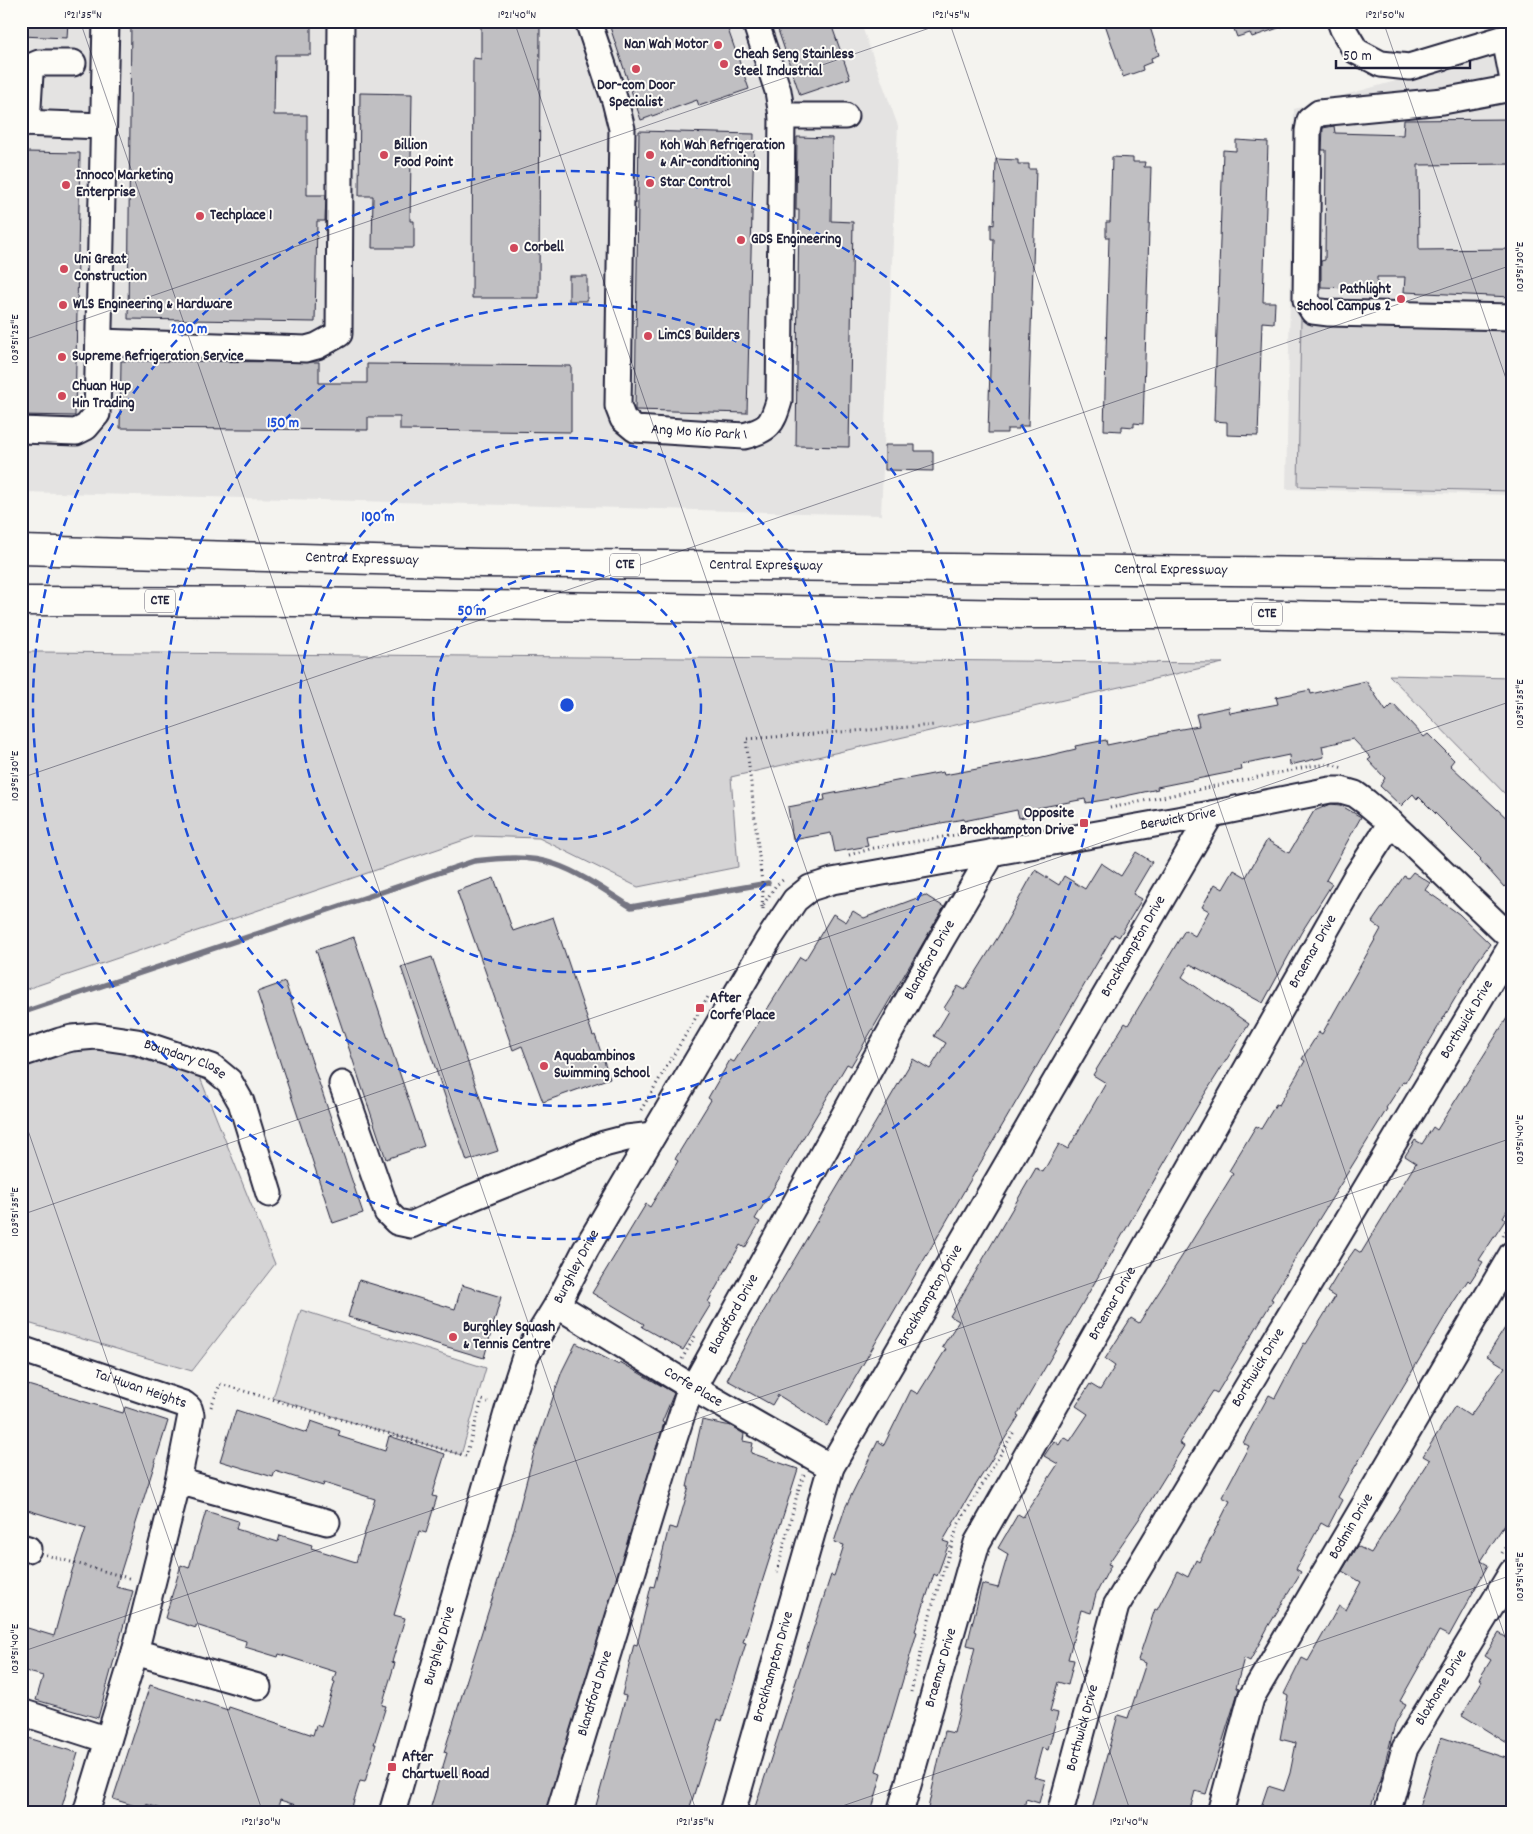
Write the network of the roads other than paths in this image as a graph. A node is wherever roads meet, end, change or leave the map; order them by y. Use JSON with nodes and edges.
{"nodes":[{"id":1,"x":106,"y":21,"type":"edge"},
{"id":2,"x":341,"y":21,"type":"edge"},
{"id":3,"x":588,"y":21,"type":"edge"},
{"id":4,"x":755,"y":21,"type":"edge"},
{"id":5,"x":1340,"y":21,"type":"edge"},
{"id":6,"x":1508,"y":37,"type":"edge"},
{"id":7,"x":73,"y":63,"type":"dead end"},
{"id":8,"x":1512,"y":75,"type":"edge"},
{"id":9,"x":1512,"y":88,"type":"edge"},
{"id":10,"x":782,"y":116,"type":"junction"},
{"id":11,"x":845,"y":116,"type":"dead end"},
{"id":12,"x":24,"y":123,"type":"edge"},
{"id":13,"x":104,"y":126,"type":"junction"},
{"id":14,"x":1512,"y":317,"type":"edge"},
{"id":15,"x":99,"y":342,"type":"junction"},
{"id":16,"x":21,"y":430,"type":"edge"},
{"id":17,"x":21,"y":550,"type":"edge"},
{"id":18,"x":1512,"y":574,"type":"edge"},
{"id":19,"x":21,"y":601,"type":"edge"},
{"id":20,"x":1512,"y":620,"type":"edge"},
{"id":21,"x":1211,"y":814,"type":"junction"},
{"id":22,"x":1391,"y":823,"type":"junction"},
{"id":23,"x":993,"y":852,"type":"junction"},
{"id":24,"x":789,"y":890,"type":"joint"},
{"id":25,"x":1512,"y":939,"type":"edge"},
{"id":26,"x":1512,"y":945,"type":"edge"},
{"id":27,"x":21,"y":1054,"type":"edge"},
{"id":28,"x":342,"y":1084,"type":"dead end"},
{"id":29,"x":653,"y":1135,"type":"junction"},
{"id":30,"x":269,"y":1194,"type":"dead end"},
{"id":31,"x":1512,"y":1254,"type":"edge"},
{"id":32,"x":557,"y":1305,"type":"junction"},
{"id":33,"x":21,"y":1349,"type":"edge"},
{"id":34,"x":693,"y":1388,"type":"junction"},
{"id":35,"x":831,"y":1467,"type":"junction"},
{"id":36,"x":178,"y":1481,"type":"junction"},
{"id":37,"x":327,"y":1522,"type":"dead end"},
{"id":38,"x":1512,"y":1572,"type":"edge"},
{"id":39,"x":134,"y":1652,"type":"junction"},
{"id":40,"x":258,"y":1687,"type":"dead end"},
{"id":41,"x":21,"y":1712,"type":"edge"},
{"id":42,"x":108,"y":1740,"type":"junction"},
{"id":43,"x":86,"y":1813,"type":"edge"},
{"id":44,"x":392,"y":1813,"type":"edge"},
{"id":45,"x":559,"y":1813,"type":"edge"},
{"id":46,"x":732,"y":1813,"type":"edge"},
{"id":47,"x":900,"y":1813,"type":"edge"},
{"id":48,"x":1060,"y":1813,"type":"edge"},
{"id":49,"x":1220,"y":1813,"type":"edge"},
{"id":50,"x":1387,"y":1813,"type":"edge"}],
"edges":[{"from":1,"to":13,"type":"street"},
{"from":2,"to":15,"type":"street"},
{"from":3,"to":10,"type":"street","name":"Ang Mo Kio Park 1"},
{"from":4,"to":10,"type":"street","name":"Ang Mo Kio Park 1"},
{"from":5,"to":6,"type":"street"},
{"from":6,"to":8,"type":"street"},
{"from":7,"to":12,"type":"street"},
{"from":9,"to":14,"type":"street"},
{"from":10,"to":11,"type":"street"},
{"from":12,"to":13,"type":"street"},
{"from":13,"to":15,"type":"street"},
{"from":15,"to":16,"type":"street"},
{"from":17,"to":18,"type":"highway","name":"Central Expressway","number":"CTE"},
{"from":19,"to":20,"type":"highway","number":"CTE"},
{"from":21,"to":22,"type":"street","name":"Berwick Drive"},
{"from":21,"to":23,"type":"street","name":"Berwick Drive"},
{"from":21,"to":35,"type":"street","name":"Brockhampton Drive"},
{"from":22,"to":25,"type":"street","name":"Berwick Drive"},
{"from":22,"to":47,"type":"street","name":"Braemar Drive"},
{"from":23,"to":24,"type":"street","name":"Berwick Drive"},
{"from":23,"to":34,"type":"street","name":"Blandford Drive"},
{"from":24,"to":29,"type":"street","name":"Burghley Drive"},
{"from":26,"to":48,"type":"street","name":"Borthwick Drive"},
{"from":27,"to":30,"type":"street","name":"Boundary Close"},
{"from":28,"to":29,"type":"street"},
{"from":29,"to":32,"type":"street","name":"Burghley Drive"},
{"from":31,"to":49,"type":"street","name":"Bodmin Drive"},
{"from":32,"to":34,"type":"street","name":"Corfe Place"},
{"from":32,"to":44,"type":"street","name":"Burghley Drive"},
{"from":33,"to":36,"type":"street","name":"Tai Hwan Heights"},
{"from":34,"to":35,"type":"street","name":"Corfe Place"},
{"from":34,"to":45,"type":"street","name":"Blandford Drive"},
{"from":35,"to":46,"type":"street","name":"Brockhampton Drive"},
{"from":36,"to":37,"type":"street"},
{"from":36,"to":39,"type":"street","name":"Tai Hwan Heights"},
{"from":38,"to":50,"type":"street","name":"Bloxhome Drive"},
{"from":39,"to":40,"type":"street"},
{"from":39,"to":42,"type":"street","name":"Tai Hwan Heights"},
{"from":41,"to":42,"type":"street"},
{"from":42,"to":43,"type":"street","name":"Tai Hwan Heights"}]}
